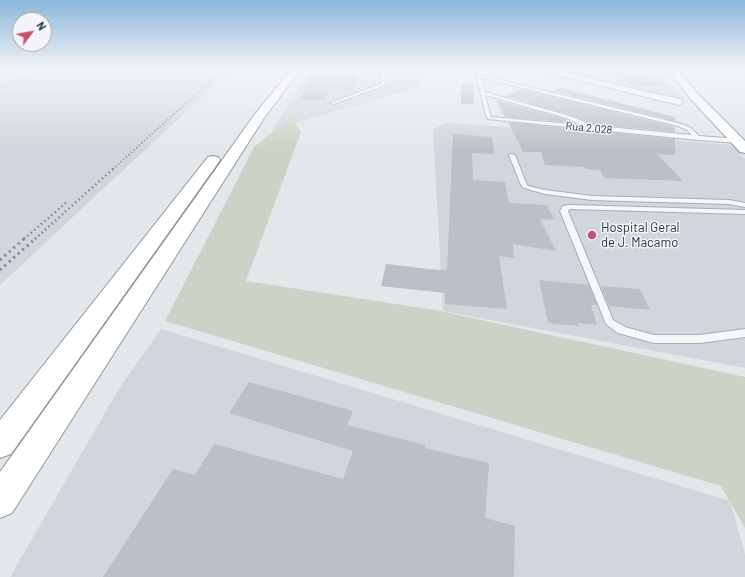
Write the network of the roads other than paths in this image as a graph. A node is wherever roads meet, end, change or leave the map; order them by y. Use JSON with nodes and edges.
{"nodes":[{"id":1,"x":262,"y":97,"type":"edge"},
{"id":2,"x":275,"y":97,"type":"edge"},
{"id":3,"x":349,"y":97,"type":"edge"},
{"id":4,"x":483,"y":97,"type":"edge"},
{"id":5,"x":496,"y":97,"type":"edge"},
{"id":6,"x":571,"y":97,"type":"edge"},
{"id":7,"x":657,"y":97,"type":"edge"},
{"id":8,"x":702,"y":97,"type":"edge"},
{"id":9,"x":679,"y":102,"type":"dead end"},
{"id":10,"x":332,"y":103,"type":"dead end"},
{"id":11,"x":586,"y":127,"type":"junction"},
{"id":12,"x":698,"y":138,"type":"junction"},
{"id":13,"x":741,"y":145,"type":"edge"},
{"id":14,"x":512,"y":155,"type":"dead end"},
{"id":15,"x":744,"y":212,"type":"edge"},
{"id":16,"x":745,"y":333,"type":"edge"},
{"id":17,"x":0,"y":444,"type":"edge"},
{"id":18,"x":0,"y":501,"type":"edge"}],
"edges":[{"from":1,"to":17,"type":"highway"},
{"from":2,"to":18,"type":"highway"},
{"from":3,"to":10,"type":"lane"},
{"from":4,"to":11,"type":"lane","name":"Rua 2.028"},
{"from":5,"to":11,"type":"lane"},
{"from":6,"to":12,"type":"lane"},
{"from":7,"to":9,"type":"street"},
{"from":8,"to":13,"type":"highway"},
{"from":11,"to":12,"type":"lane","name":"Rua 2.028"},
{"from":12,"to":13,"type":"lane","name":"Rua 2.028"},
{"from":14,"to":15,"type":"lane"},
{"from":15,"to":16,"type":"lane"}]}
